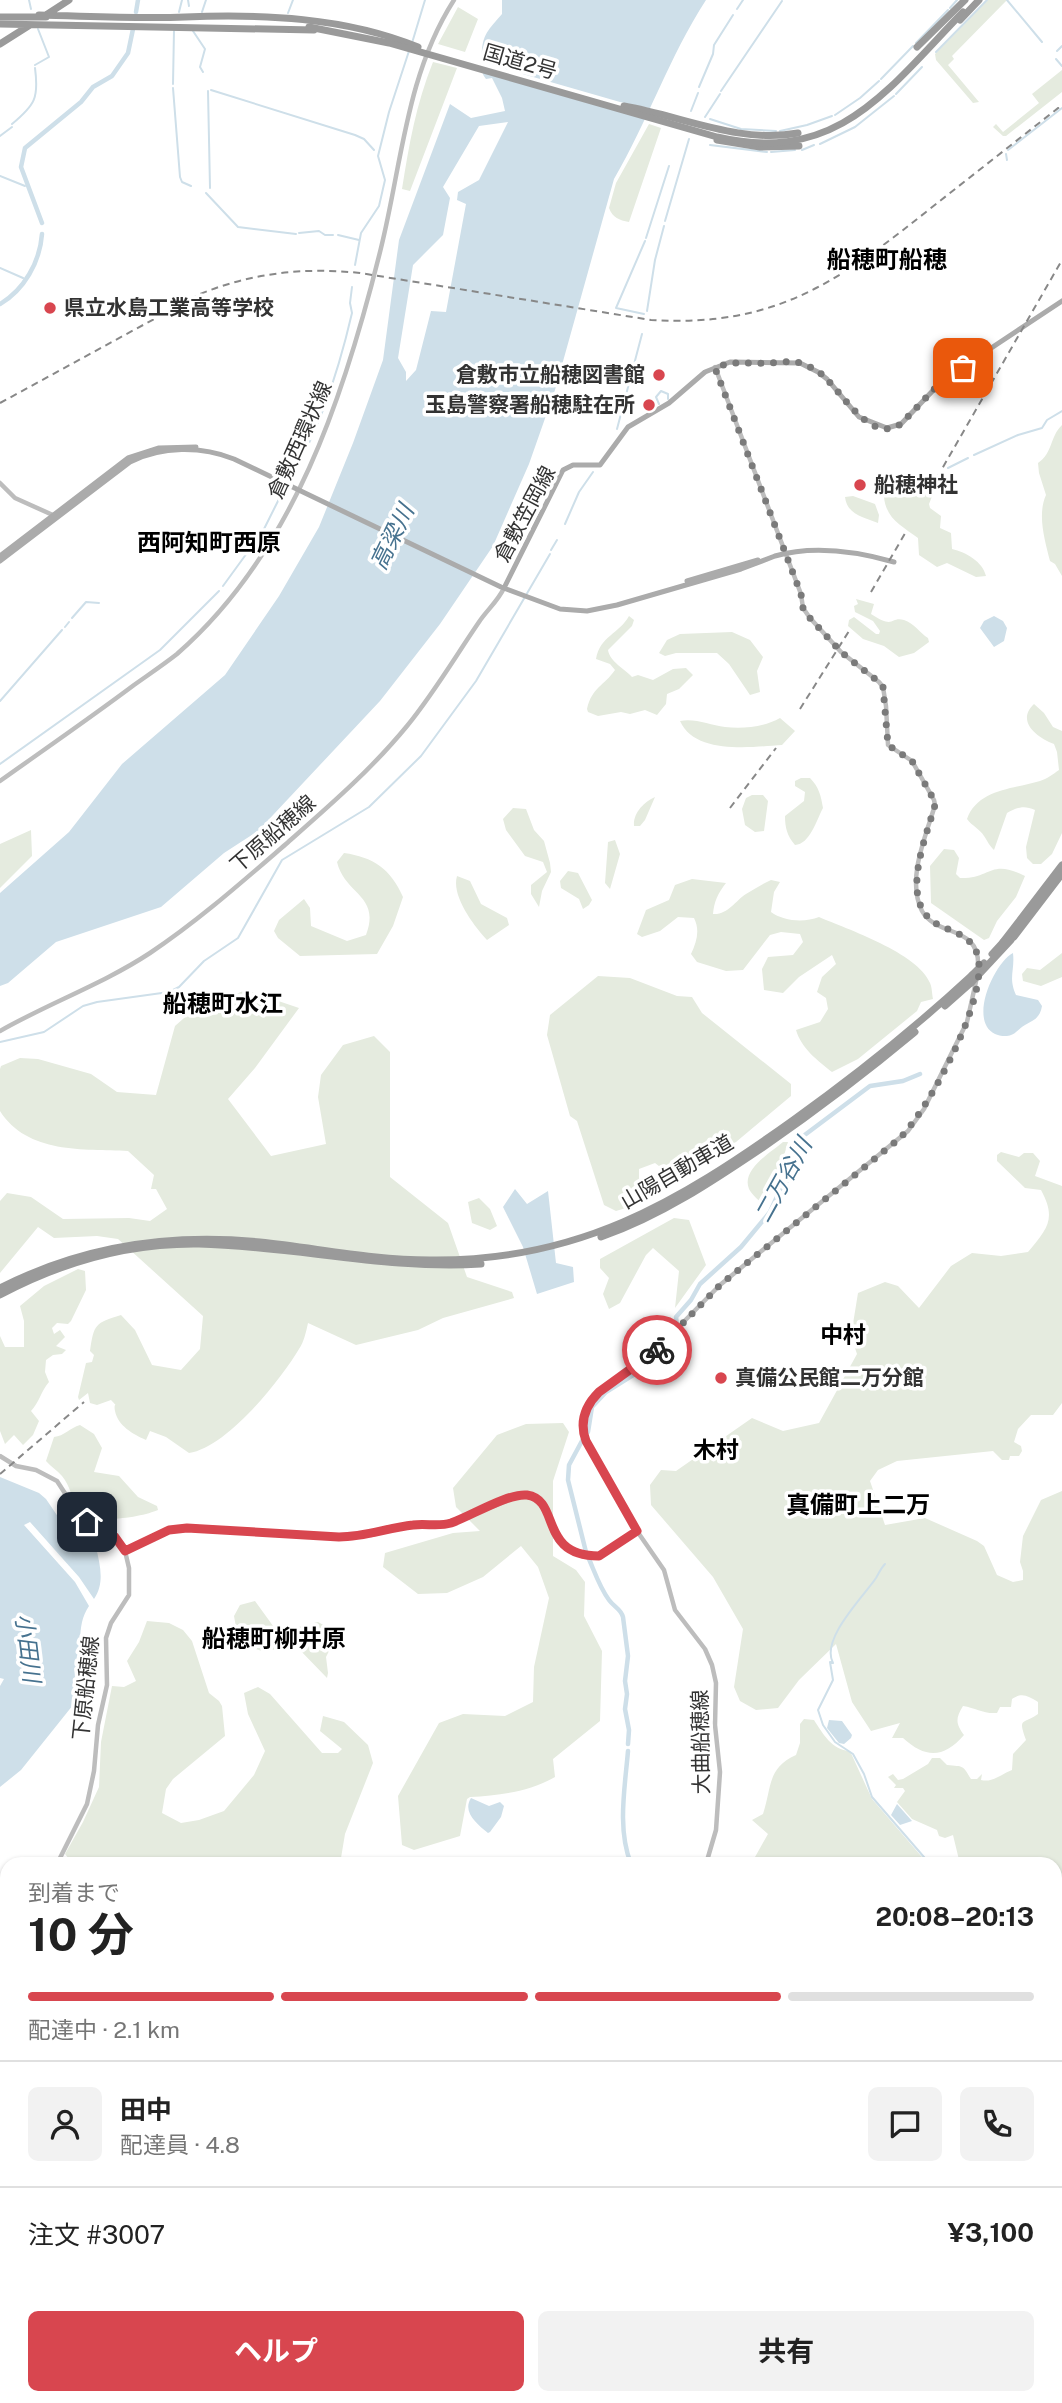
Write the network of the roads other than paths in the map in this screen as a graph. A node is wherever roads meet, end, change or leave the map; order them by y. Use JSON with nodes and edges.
{"nodes":[{"id":1,"x":454,"y":0,"type":"edge"},
{"id":2,"x":972,"y":0,"type":"edge"},
{"id":3,"x":66,"y":2,"type":"edge"},
{"id":4,"x":27,"y":15,"type":"junction"},
{"id":5,"x":62,"y":15,"type":"junction"},
{"id":6,"x":0,"y":19,"type":"edge"},
{"id":7,"x":39,"y":21,"type":"junction"},
{"id":8,"x":11,"y":24,"type":"junction"},
{"id":9,"x":309,"y":25,"type":"junction"},
{"id":10,"x":948,"y":33,"type":"dead end"},
{"id":11,"x":9,"y":39,"type":"junction"},
{"id":12,"x":0,"y":44,"type":"edge"},
{"id":13,"x":917,"y":47,"type":"dead end"},
{"id":14,"x":624,"y":108,"type":"junction"},
{"id":15,"x":798,"y":133,"type":"dead end"},
{"id":16,"x":799,"y":146,"type":"dead end"},
{"id":17,"x":1062,"y":301,"type":"edge"},
{"id":18,"x":715,"y":368,"type":"junction"},
{"id":19,"x":0,"y":483,"type":"edge"},
{"id":20,"x":300,"y":491,"type":"junction"},
{"id":21,"x":55,"y":516,"type":"junction"},
{"id":22,"x":785,"y":553,"type":"junction"},
{"id":23,"x":0,"y":559,"type":"edge"},
{"id":24,"x":894,"y":562,"type":"dead end"},
{"id":25,"x":505,"y":588,"type":"junction"},
{"id":26,"x":0,"y":781,"type":"edge"},
{"id":27,"x":1062,"y":865,"type":"edge"},
{"id":28,"x":1062,"y":874,"type":"edge"},
{"id":29,"x":1007,"y":941,"type":"junction"},
{"id":30,"x":0,"y":1031,"type":"edge"},
{"id":31,"x":504,"y":1259,"type":"junction"},
{"id":32,"x":0,"y":1288,"type":"edge"},
{"id":33,"x":0,"y":1295,"type":"edge"},
{"id":34,"x":0,"y":1456,"type":"edge"},
{"id":35,"x":637,"y":1531,"type":"junction"},
{"id":36,"x":125,"y":1551,"type":"junction"},
{"id":37,"x":60,"y":1857,"type":"edge"},
{"id":38,"x":708,"y":1857,"type":"edge"}],
"edges":[{"from":1,"to":20,"type":"main road","name":"倉敷西環状線"},
{"from":2,"to":10,"type":"highway"},
{"from":2,"to":13,"type":"highway"},
{"from":2,"to":14,"type":"highway","name":"国道2号","bridge":true},
{"from":3,"to":5,"type":"highway"},
{"from":3,"to":7,"type":"highway"},
{"from":4,"to":6,"type":"highway"},
{"from":4,"to":7,"type":"highway"},
{"from":4,"to":7,"type":"highway"},
{"from":5,"to":7,"type":"highway"},
{"from":5,"to":9,"type":"highway"},
{"from":6,"to":8,"type":"highway"},
{"from":6,"to":9,"type":"highway","name":"国道2号","bridge":true},
{"from":7,"to":8,"type":"highway"},
{"from":7,"to":9,"type":"highway"},
{"from":7,"to":11,"type":"highway"},
{"from":8,"to":11,"type":"highway"},
{"from":9,"to":14,"type":"highway","name":"国道2号","bridge":true},
{"from":9,"to":14,"type":"highway","name":"国道2号","bridge":true},
{"from":11,"to":12,"type":"highway"},
{"from":14,"to":15,"type":"highway","bridge":true},
{"from":14,"to":16,"type":"highway","bridge":true},
{"from":17,"to":18,"type":"main road","name":"倉敷笠岡線"},
{"from":18,"to":22,"type":"main road","name":"大曲船穂線"},
{"from":18,"to":25,"type":"main road","name":"倉敷笠岡線"},
{"from":19,"to":21,"type":"main road"},
{"from":20,"to":21,"type":"main road","name":"倉敷笠岡線"},
{"from":20,"to":25,"type":"main road","name":"倉敷笠岡線"},
{"from":20,"to":26,"type":"main road","name":"倉敷西環状線"},
{"from":21,"to":23,"type":"main road","name":"倉敷笠岡線"},
{"from":22,"to":24,"type":"main road","name":"倉敷笠岡線"},
{"from":22,"to":25,"type":"main road","name":"倉敷笠岡線"},
{"from":22,"to":35,"type":"main road","name":"大曲船穂線"},
{"from":25,"to":30,"type":"main road","name":"下原船穂線"},
{"from":27,"to":29,"type":"highway","name":"山陽自動車道"},
{"from":28,"to":29,"type":"highway","name":"山陽自動車道"},
{"from":29,"to":31,"type":"highway","name":"山陽自動車道","bridge":true},
{"from":31,"to":32,"type":"highway","name":"山陽自動車道"},
{"from":31,"to":33,"type":"highway","name":"山陽自動車道"},
{"from":34,"to":36,"type":"main road"},
{"from":35,"to":36,"type":"main road"},
{"from":35,"to":38,"type":"main road","name":"大曲船穂線"},
{"from":36,"to":37,"type":"main road","name":"下原船穂線"}]}
